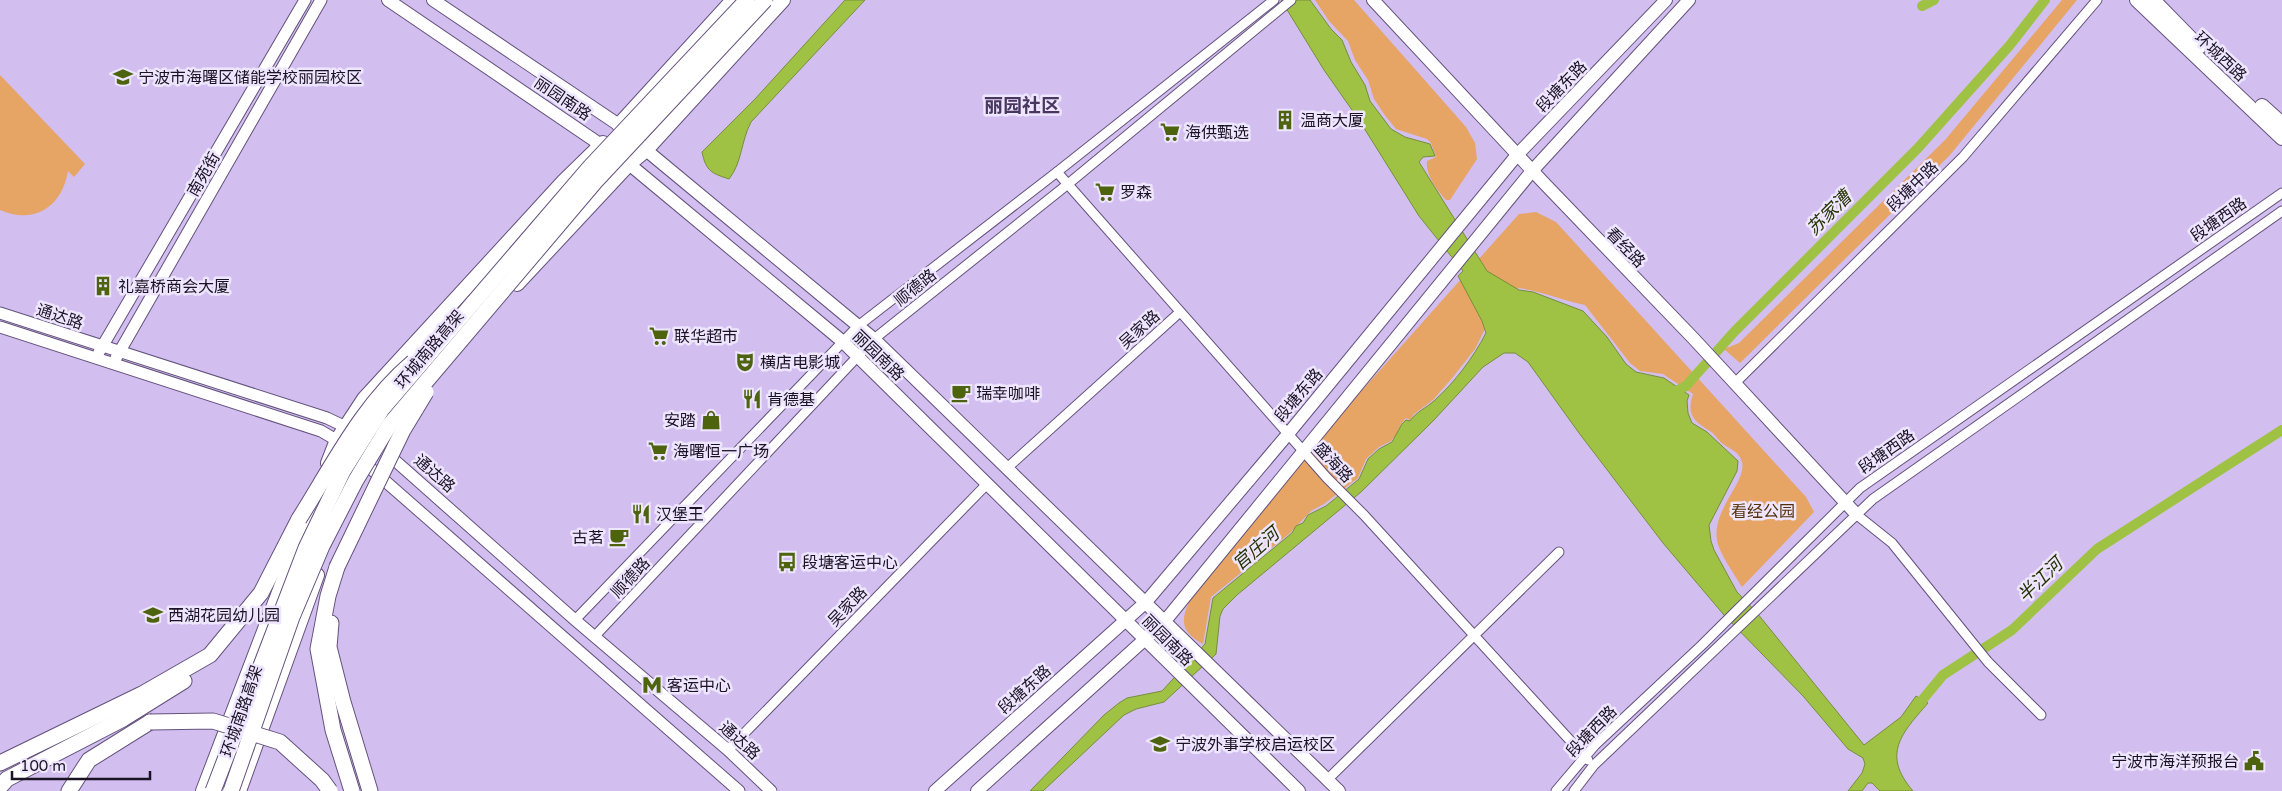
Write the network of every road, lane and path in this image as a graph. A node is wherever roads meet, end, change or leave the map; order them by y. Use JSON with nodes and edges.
{"nodes":[{"id":1,"x":305,"y":0,"type":"edge"},
{"id":2,"x":321,"y":0,"type":"edge"},
{"id":3,"x":388,"y":0,"type":"edge"},
{"id":4,"x":434,"y":0,"type":"edge"},
{"id":5,"x":733,"y":0,"type":"edge"},
{"id":6,"x":747,"y":0,"type":"edge"},
{"id":7,"x":765,"y":0,"type":"edge"},
{"id":8,"x":783,"y":0,"type":"edge"},
{"id":9,"x":1273,"y":0,"type":"edge"},
{"id":10,"x":1291,"y":0,"type":"edge"},
{"id":11,"x":1373,"y":0,"type":"edge"},
{"id":12,"x":1666,"y":0,"type":"edge"},
{"id":13,"x":1690,"y":0,"type":"edge"},
{"id":14,"x":2097,"y":0,"type":"edge"},
{"id":15,"x":2137,"y":0,"type":"edge"},
{"id":16,"x":2153,"y":0,"type":"edge"},
{"id":17,"x":2282,"y":124,"type":"edge"},
{"id":18,"x":619,"y":125,"type":"junction"},
{"id":19,"x":2282,"y":138,"type":"edge"},
{"id":20,"x":602,"y":144,"type":"junction"},
{"id":21,"x":646,"y":150,"type":"junction"},
{"id":22,"x":1517,"y":155,"type":"junction"},
{"id":23,"x":629,"y":164,"type":"junction"},
{"id":24,"x":1532,"y":171,"type":"junction"},
{"id":25,"x":1057,"y":172,"type":"junction"},
{"id":26,"x":1068,"y":184,"type":"junction"},
{"id":27,"x":2282,"y":192,"type":"edge"},
{"id":28,"x":2282,"y":211,"type":"edge"},
{"id":29,"x":1180,"y":312,"type":"junction"},
{"id":30,"x":0,"y":313,"type":"edge"},
{"id":31,"x":858,"y":326,"type":"junction"},
{"id":32,"x":0,"y":327,"type":"edge"},
{"id":33,"x":874,"y":339,"type":"junction"},
{"id":34,"x":842,"y":341,"type":"junction"},
{"id":35,"x":447,"y":343,"type":"junction"},
{"id":36,"x":102,"y":347,"type":"junction"},
{"id":37,"x":119,"y":353,"type":"junction"},
{"id":38,"x":858,"y":356,"type":"junction"},
{"id":39,"x":95,"y":358,"type":"junction"},
{"id":40,"x":112,"y":364,"type":"junction"},
{"id":41,"x":1735,"y":383,"type":"junction"},
{"id":42,"x":346,"y":426,"type":"junction"},
{"id":43,"x":1288,"y":434,"type":"junction"},
{"id":44,"x":337,"y":440,"type":"junction"},
{"id":45,"x":382,"y":449,"type":"junction"},
{"id":46,"x":1303,"y":450,"type":"junction"},
{"id":47,"x":370,"y":468,"type":"junction"},
{"id":48,"x":1007,"y":468,"type":"junction"},
{"id":49,"x":987,"y":484,"type":"junction"},
{"id":50,"x":1844,"y":503,"type":"junction"},
{"id":51,"x":1857,"y":515,"type":"junction"},
{"id":52,"x":1560,"y":552,"type":"dead end"},
{"id":53,"x":337,"y":567,"type":"junction"},
{"id":54,"x":1146,"y":602,"type":"junction"},
{"id":55,"x":576,"y":620,"type":"junction"},
{"id":56,"x":1125,"y":620,"type":"junction"},
{"id":57,"x":1165,"y":621,"type":"junction"},
{"id":58,"x":594,"y":637,"type":"junction"},
{"id":59,"x":1475,"y":637,"type":"junction"},
{"id":60,"x":1144,"y":640,"type":"junction"},
{"id":61,"x":210,"y":655,"type":"junction"},
{"id":62,"x":2041,"y":715,"type":"dead end"},
{"id":63,"x":728,"y":750,"type":"junction"},
{"id":64,"x":1585,"y":757,"type":"junction"},
{"id":65,"x":0,"y":763,"type":"edge"},
{"id":66,"x":1594,"y":765,"type":"junction"},
{"id":67,"x":1327,"y":780,"type":"junction"},
{"id":68,"x":0,"y":787,"type":"edge"},
{"id":69,"x":69,"y":791,"type":"edge"},
{"id":70,"x":202,"y":791,"type":"edge"},
{"id":71,"x":213,"y":791,"type":"edge"},
{"id":72,"x":231,"y":791,"type":"edge"},
{"id":73,"x":239,"y":791,"type":"edge"},
{"id":74,"x":330,"y":791,"type":"edge"},
{"id":75,"x":352,"y":791,"type":"edge"},
{"id":76,"x":370,"y":791,"type":"edge"},
{"id":77,"x":739,"y":791,"type":"edge"},
{"id":78,"x":771,"y":791,"type":"edge"},
{"id":79,"x":935,"y":791,"type":"edge"},
{"id":80,"x":977,"y":791,"type":"edge"},
{"id":81,"x":1300,"y":791,"type":"edge"},
{"id":82,"x":1339,"y":791,"type":"edge"},
{"id":83,"x":1556,"y":791,"type":"edge"},
{"id":84,"x":1574,"y":791,"type":"edge"}],
"edges":[{"from":1,"to":36,"type":"street","name":"南苑街"},
{"from":2,"to":37,"type":"street","name":"南苑街"},
{"from":3,"to":20,"type":"main road","name":"丽园南路"},
{"from":4,"to":18,"type":"main road","name":"丽园南路"},
{"from":5,"to":18,"type":"main road"},
{"from":6,"to":35,"type":"highway","name":"环城南路高架","bridge":true},
{"from":7,"to":35,"type":"highway","name":"环城南路高架","bridge":true},
{"from":8,"to":21,"type":"main road"},
{"from":9,"to":25,"type":"street","name":"顺德路"},
{"from":10,"to":26,"type":"street","name":"顺德路"},
{"from":11,"to":22,"type":"main road","name":"看经路"},
{"from":12,"to":22,"type":"main road","name":"段塘东路"},
{"from":13,"to":24,"type":"main road"},
{"from":14,"to":41,"type":"street","name":"段塘中路"},
{"from":15,"to":19,"type":"main road","name":"环城西路"},
{"from":16,"to":17,"type":"main road","name":"环城西路"},
{"from":18,"to":20,"type":"main road"},
{"from":18,"to":21,"type":"main road","name":"丽园南路"},
{"from":20,"to":23,"type":"main road","name":"丽园南路"},
{"from":20,"to":42,"type":"main road"},
{"from":21,"to":23,"type":"main road"},
{"from":21,"to":31,"type":"main road","name":"丽园南路"},
{"from":22,"to":24,"type":"main road","name":"看经路"},
{"from":22,"to":43,"type":"main road","name":"段塘东路"},
{"from":23,"to":34,"type":"main road","name":"丽园南路"},
{"from":23,"to":45,"type":"main road"},
{"from":24,"to":41,"type":"main road","name":"看经路"},
{"from":24,"to":46,"type":"main road"},
{"from":25,"to":26,"type":"street","name":"盛海路"},
{"from":25,"to":31,"type":"street","name":"顺德路"},
{"from":26,"to":29,"type":"street","name":"盛海路"},
{"from":26,"to":33,"type":"street","name":"顺德路"},
{"from":27,"to":50,"type":"street","name":"段塘西路"},
{"from":28,"to":51,"type":"street","name":"段塘西路"},
{"from":29,"to":43,"type":"street","name":"盛海路"},
{"from":29,"to":48,"type":"street","name":"吴家路"},
{"from":30,"to":36,"type":"street","name":"通达路"},
{"from":31,"to":33,"type":"main road","name":"丽园南路"},
{"from":31,"to":34,"type":"street","name":"顺德路"},
{"from":32,"to":39,"type":"street","name":"通达路"},
{"from":33,"to":38,"type":"street","name":"顺德路"},
{"from":33,"to":48,"type":"main road","name":"丽园南路"},
{"from":34,"to":38,"type":"main road","name":"丽园南路"},
{"from":34,"to":55,"type":"street","name":"顺德路"},
{"from":35,"to":53,"type":"highway","bridge":true},
{"from":35,"to":61,"type":"highway","bridge":true},
{"from":35,"to":71,"type":"highway","name":"环城南路高架","bridge":true},
{"from":35,"to":72,"type":"highway","name":"环城南路高架","bridge":true},
{"from":36,"to":37,"type":"street","name":"通达路"},
{"from":36,"to":39,"type":"street","name":"南苑街"},
{"from":37,"to":40,"type":"street","name":"南苑街"},
{"from":37,"to":42,"type":"street","name":"通达路"},
{"from":38,"to":49,"type":"main road","name":"丽园南路"},
{"from":38,"to":58,"type":"street","name":"顺德路"},
{"from":39,"to":40,"type":"street","name":"通达路"},
{"from":40,"to":44,"type":"street","name":"通达路"},
{"from":41,"to":50,"type":"main road","name":"看经路"},
{"from":42,"to":44,"type":"main road"},
{"from":42,"to":45,"type":"street","name":"通达路"},
{"from":43,"to":46,"type":"street","name":"盛海路"},
{"from":43,"to":54,"type":"main road","name":"段塘东路"},
{"from":44,"to":47,"type":"street","name":"通达路"},
{"from":44,"to":70,"type":"main road"},
{"from":45,"to":47,"type":"main road"},
{"from":45,"to":55,"type":"street","name":"通达路"},
{"from":46,"to":57,"type":"main road"},
{"from":46,"to":59,"type":"street","name":"盛海路"},
{"from":47,"to":73,"type":"main road"},
{"from":47,"to":77,"type":"street","name":"通达路"},
{"from":48,"to":54,"type":"main road","name":"丽园南路"},
{"from":49,"to":56,"type":"main road","name":"丽园南路"},
{"from":49,"to":63,"type":"street","name":"吴家路"},
{"from":50,"to":51,"type":"main road","name":"看经路"},
{"from":50,"to":64,"type":"street","name":"段塘西路"},
{"from":51,"to":62,"type":"street"},
{"from":51,"to":66,"type":"street","name":"段塘西路"},
{"from":52,"to":59,"type":"street"},
{"from":53,"to":75,"type":"highway"},
{"from":53,"to":76,"type":"highway"},
{"from":54,"to":56,"type":"main road","name":"段塘东路"},
{"from":54,"to":57,"type":"main road","name":"丽园南路"},
{"from":55,"to":58,"type":"street","name":"通达路"},
{"from":56,"to":60,"type":"main road","name":"丽园南路"},
{"from":56,"to":79,"type":"main road","name":"段塘东路"},
{"from":57,"to":60,"type":"main road"},
{"from":57,"to":67,"type":"main road","name":"丽园南路"},
{"from":58,"to":63,"type":"street","name":"通达路"},
{"from":59,"to":64,"type":"street","name":"盛海路"},
{"from":59,"to":67,"type":"street"},
{"from":60,"to":80,"type":"main road"},
{"from":60,"to":81,"type":"main road","name":"丽园南路"},
{"from":61,"to":65,"type":"highway"},
{"from":61,"to":68,"type":"highway"},
{"from":63,"to":78,"type":"street","name":"通达路"},
{"from":64,"to":66,"type":"street","name":"盛海路"},
{"from":64,"to":83,"type":"street","name":"段塘西路"},
{"from":66,"to":84,"type":"street","name":"段塘西路"},
{"from":67,"to":82,"type":"main road","name":"丽园南路"},
{"from":69,"to":74,"type":"highway","bridge":true}]}
